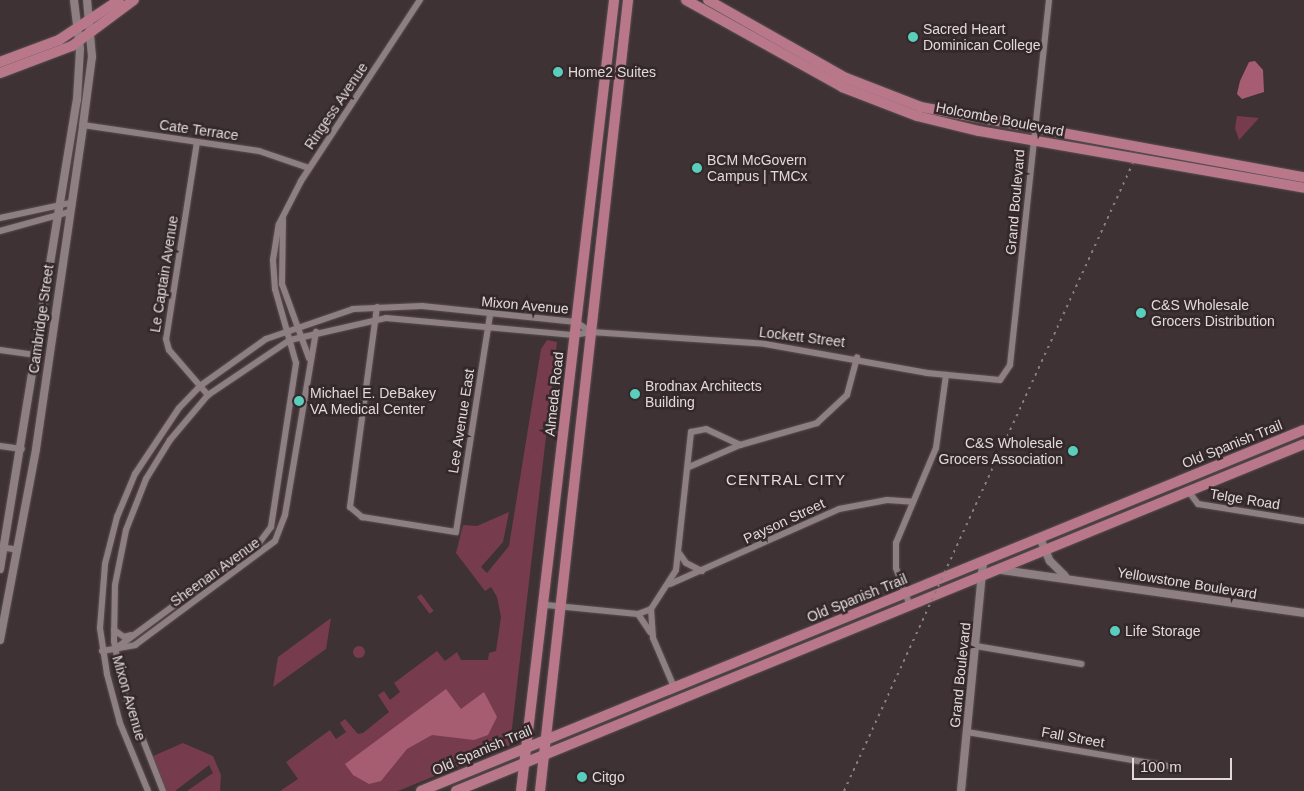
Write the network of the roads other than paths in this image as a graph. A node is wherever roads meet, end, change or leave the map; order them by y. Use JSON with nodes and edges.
{"nodes":[{"id":1,"x":74,"y":0,"type":"edge"},
{"id":2,"x":87,"y":0,"type":"edge"},
{"id":3,"x":119,"y":0,"type":"edge"},
{"id":4,"x":134,"y":0,"type":"edge"},
{"id":5,"x":412,"y":0,"type":"edge"},
{"id":6,"x":420,"y":0,"type":"edge"},
{"id":7,"x":614,"y":0,"type":"edge"},
{"id":8,"x":628,"y":0,"type":"edge"},
{"id":9,"x":686,"y":0,"type":"edge"},
{"id":10,"x":708,"y":0,"type":"edge"},
{"id":11,"x":1049,"y":0,"type":"edge"},
{"id":12,"x":412,"y":8,"type":"junction"},
{"id":13,"x":90,"y":22,"type":"junction"},
{"id":14,"x":78,"y":30,"type":"junction"},
{"id":15,"x":92,"y":33,"type":"junction"},
{"id":16,"x":79,"y":42,"type":"junction"},
{"id":17,"x":0,"y":62,"type":"edge"},
{"id":18,"x":0,"y":73,"type":"edge"},
{"id":19,"x":83,"y":125,"type":"junction"},
{"id":20,"x":1034,"y":135,"type":"junction"},
{"id":21,"x":197,"y":142,"type":"junction"},
{"id":22,"x":310,"y":168,"type":"junction"},
{"id":23,"x":1304,"y":177,"type":"edge"},
{"id":24,"x":1304,"y":188,"type":"edge"},
{"id":25,"x":59,"y":203,"type":"junction"},
{"id":26,"x":70,"y":203,"type":"junction"},
{"id":27,"x":69,"y":212,"type":"junction"},
{"id":28,"x":0,"y":218,"type":"edge"},
{"id":29,"x":56,"y":219,"type":"junction"},
{"id":30,"x":283,"y":219,"type":"junction"},
{"id":31,"x":0,"y":231,"type":"edge"},
{"id":32,"x":377,"y":307,"type":"junction"},
{"id":33,"x":490,"y":315,"type":"junction"},
{"id":34,"x":376,"y":319,"type":"junction"},
{"id":35,"x":576,"y":322,"type":"junction"},
{"id":36,"x":297,"y":326,"type":"junction"},
{"id":37,"x":489,"y":327,"type":"junction"},
{"id":38,"x":287,"y":330,"type":"junction"},
{"id":39,"x":316,"y":332,"type":"junction"},
{"id":40,"x":591,"y":332,"type":"junction"},
{"id":41,"x":574,"y":335,"type":"junction"},
{"id":42,"x":300,"y":336,"type":"junction"},
{"id":43,"x":290,"y":340,"type":"junction"},
{"id":44,"x":0,"y":350,"type":"edge"},
{"id":45,"x":36,"y":355,"type":"junction"},
{"id":46,"x":857,"y":358,"type":"junction"},
{"id":47,"x":309,"y":359,"type":"junction"},
{"id":48,"x":946,"y":375,"type":"junction"},
{"id":49,"x":1006,"y":376,"type":"joint"},
{"id":50,"x":200,"y":386,"type":"junction"},
{"id":51,"x":208,"y":395,"type":"junction"},
{"id":52,"x":1304,"y":430,"type":"edge"},
{"id":53,"x":1304,"y":444,"type":"edge"},
{"id":54,"x":740,"y":445,"type":"junction"},
{"id":55,"x":0,"y":446,"type":"edge"},
{"id":56,"x":285,"y":448,"type":"junction"},
{"id":57,"x":22,"y":449,"type":"junction"},
{"id":58,"x":294,"y":451,"type":"junction"},
{"id":59,"x":1240,"y":456,"type":"junction"},
{"id":60,"x":689,"y":467,"type":"junction"},
{"id":61,"x":1245,"y":468,"type":"junction"},
{"id":62,"x":1169,"y":485,"type":"junction"},
{"id":63,"x":1188,"y":492,"type":"junction"},
{"id":64,"x":1174,"y":498,"type":"junction"},
{"id":65,"x":913,"y":502,"type":"junction"},
{"id":66,"x":1089,"y":518,"type":"junction"},
{"id":67,"x":1304,"y":521,"type":"edge"},
{"id":68,"x":1094,"y":531,"type":"junction"},
{"id":69,"x":1040,"y":538,"type":"junction"},
{"id":70,"x":2,"y":547,"type":"edge"},
{"id":71,"x":18,"y":550,"type":"junction"},
{"id":72,"x":1046,"y":550,"type":"junction"},
{"id":73,"x":679,"y":553,"type":"junction"},
{"id":74,"x":983,"y":561,"type":"junction"},
{"id":75,"x":0,"y":569,"type":"edge"},
{"id":76,"x":702,"y":570,"type":"junction"},
{"id":77,"x":1000,"y":570,"type":"junction"},
{"id":78,"x":983,"y":576,"type":"junction"},
{"id":79,"x":1067,"y":577,"type":"junction"},
{"id":80,"x":670,"y":584,"type":"junction"},
{"id":81,"x":905,"y":593,"type":"junction"},
{"id":82,"x":546,"y":606,"type":"junction"},
{"id":83,"x":910,"y":606,"type":"junction"},
{"id":84,"x":561,"y":607,"type":"junction"},
{"id":85,"x":651,"y":609,"type":"junction"},
{"id":86,"x":638,"y":614,"type":"junction"},
{"id":87,"x":1304,"y":614,"type":"edge"},
{"id":88,"x":114,"y":630,"type":"junction"},
{"id":89,"x":139,"y":631,"type":"junction"},
{"id":90,"x":806,"y":633,"type":"junction"},
{"id":91,"x":653,"y":638,"type":"junction"},
{"id":92,"x":0,"y":640,"type":"edge"},
{"id":93,"x":812,"y":646,"type":"junction"},
{"id":94,"x":976,"y":646,"type":"junction"},
{"id":95,"x":115,"y":649,"type":"junction"},
{"id":96,"x":102,"y":651,"type":"junction"},
{"id":97,"x":1081,"y":664,"type":"dead end"},
{"id":98,"x":716,"y":670,"type":"junction"},
{"id":99,"x":722,"y":682,"type":"junction"},
{"id":100,"x":674,"y":687,"type":"junction"},
{"id":101,"x":678,"y":700,"type":"junction"},
{"id":102,"x":636,"y":702,"type":"junction"},
{"id":103,"x":640,"y":715,"type":"junction"},
{"id":104,"x":967,"y":732,"type":"junction"},
{"id":105,"x":545,"y":739,"type":"junction"},
{"id":106,"x":528,"y":746,"type":"junction"},
{"id":107,"x":543,"y":754,"type":"junction"},
{"id":108,"x":525,"y":762,"type":"junction"},
{"id":109,"x":1175,"y":767,"type":"dead end"},
{"id":110,"x":148,"y":791,"type":"edge"},
{"id":111,"x":163,"y":791,"type":"edge"},
{"id":112,"x":421,"y":791,"type":"edge"},
{"id":113,"x":456,"y":791,"type":"edge"},
{"id":114,"x":521,"y":791,"type":"edge"},
{"id":115,"x":540,"y":791,"type":"edge"},
{"id":116,"x":961,"y":791,"type":"edge"}],
"edges":[{"from":1,"to":14,"type":"street","name":"Cambridge Street"},
{"from":2,"to":13,"type":"street","name":"Cambridge Street"},
{"from":3,"to":13,"type":"main road"},
{"from":4,"to":15,"type":"main road"},
{"from":5,"to":12,"type":"street"},
{"from":6,"to":12,"type":"street","name":"Ringess Avenue"},
{"from":7,"to":35,"type":"main road","name":"Almeda Road"},
{"from":8,"to":40,"type":"main road"},
{"from":9,"to":20,"type":"main road","name":"Holcombe Boulevard"},
{"from":10,"to":20,"type":"main road","name":"Holcombe Boulevard"},
{"from":11,"to":20,"type":"street","name":"Grand Boulevard"},
{"from":12,"to":22,"type":"street","name":"Ringess Avenue"},
{"from":13,"to":14,"type":"main road"},
{"from":13,"to":15,"type":"street","name":"Cambridge Street"},
{"from":14,"to":16,"type":"street","name":"Cambridge Street"},
{"from":14,"to":17,"type":"main road"},
{"from":15,"to":16,"type":"main road"},
{"from":15,"to":19,"type":"street","name":"Cambridge Street"},
{"from":16,"to":18,"type":"main road"},
{"from":16,"to":25,"type":"street","name":"Cambridge Street"},
{"from":19,"to":21,"type":"street","name":"Cate Terrace"},
{"from":19,"to":26,"type":"street","name":"Cambridge Street"},
{"from":20,"to":23,"type":"main road","name":"Holcombe Boulevard"},
{"from":20,"to":24,"type":"main road","name":"Holcombe Boulevard"},
{"from":20,"to":49,"type":"street","name":"Grand Boulevard"},
{"from":21,"to":22,"type":"street","name":"Cate Terrace"},
{"from":21,"to":50,"type":"street","name":"Le Captain Avenue"},
{"from":22,"to":30,"type":"street","name":"Ringess Avenue"},
{"from":25,"to":26,"type":"street"},
{"from":25,"to":28,"type":"street"},
{"from":25,"to":29,"type":"street","name":"Cambridge Street"},
{"from":26,"to":27,"type":"street","name":"Cambridge Street"},
{"from":27,"to":29,"type":"street"},
{"from":27,"to":71,"type":"street","name":"Cambridge Street"},
{"from":29,"to":31,"type":"street"},
{"from":29,"to":45,"type":"street","name":"Cambridge Street"},
{"from":30,"to":36,"type":"street","name":"Ringess Avenue"},
{"from":30,"to":38,"type":"street","name":"Ringess Avenue"},
{"from":32,"to":33,"type":"street","name":"Mixon Avenue"},
{"from":32,"to":34,"type":"street"},
{"from":32,"to":36,"type":"street","name":"Mixon Avenue"},
{"from":33,"to":35,"type":"street","name":"Mixon Avenue"},
{"from":33,"to":37,"type":"street","name":"Lee Avenue East"},
{"from":34,"to":37,"type":"street","name":"Mixon Avenue"},
{"from":34,"to":37,"type":"street","name":"Lee Avenue East"},
{"from":34,"to":39,"type":"street","name":"Mixon Avenue"},
{"from":35,"to":40,"type":"street","name":"Mixon Avenue"},
{"from":35,"to":41,"type":"main road","name":"Almeda Road"},
{"from":36,"to":38,"type":"street","name":"Mixon Avenue"},
{"from":36,"to":42,"type":"street","name":"Ringess Avenue"},
{"from":37,"to":41,"type":"street","name":"Mixon Avenue"},
{"from":38,"to":43,"type":"street","name":"Sheenan Avenue"},
{"from":38,"to":50,"type":"street","name":"Mixon Avenue"},
{"from":39,"to":42,"type":"street","name":"Mixon Avenue"},
{"from":39,"to":47,"type":"street","name":"Sheenan Avenue"},
{"from":40,"to":41,"type":"street","name":"Mixon Avenue"},
{"from":40,"to":46,"type":"street","name":"Lockett Street"},
{"from":40,"to":84,"type":"main road"},
{"from":41,"to":82,"type":"main road","name":"Almeda Road"},
{"from":42,"to":43,"type":"street","name":"Mixon Avenue"},
{"from":42,"to":47,"type":"street"},
{"from":43,"to":51,"type":"street","name":"Mixon Avenue"},
{"from":43,"to":56,"type":"street","name":"Sheenan Avenue"},
{"from":44,"to":45,"type":"street"},
{"from":45,"to":57,"type":"street","name":"Cambridge Street"},
{"from":46,"to":48,"type":"street","name":"Lockett Street"},
{"from":46,"to":54,"type":"street"},
{"from":47,"to":58,"type":"street","name":"Sheenan Avenue"},
{"from":48,"to":49,"type":"street","name":"Lockett Street"},
{"from":48,"to":65,"type":"street"},
{"from":50,"to":51,"type":"street","name":"Le Captain Avenue"},
{"from":50,"to":96,"type":"street","name":"Mixon Avenue"},
{"from":51,"to":88,"type":"street","name":"Mixon Avenue"},
{"from":52,"to":59,"type":"main road","name":"Old Spanish Trail"},
{"from":53,"to":61,"type":"main road","name":"Old Spanish Trail"},
{"from":54,"to":60,"type":"street"},
{"from":54,"to":60,"type":"street"},
{"from":55,"to":57,"type":"street"},
{"from":56,"to":58,"type":"street"},
{"from":56,"to":89,"type":"street","name":"Sheenan Avenue"},
{"from":57,"to":70,"type":"street","name":"Cambridge Street"},
{"from":58,"to":95,"type":"street","name":"Sheenan Avenue"},
{"from":59,"to":61,"type":"main road"},
{"from":59,"to":62,"type":"main road","name":"Old Spanish Trail"},
{"from":60,"to":73,"type":"street"},
{"from":61,"to":63,"type":"main road","name":"Old Spanish Trail"},
{"from":62,"to":64,"type":"main road"},
{"from":62,"to":66,"type":"main road","name":"Old Spanish Trail"},
{"from":63,"to":64,"type":"main road","name":"Old Spanish Trail"},
{"from":63,"to":67,"type":"street","name":"Telge Road"},
{"from":64,"to":68,"type":"main road","name":"Old Spanish Trail"},
{"from":65,"to":76,"type":"street","name":"Payson Street"},
{"from":65,"to":81,"type":"street"},
{"from":66,"to":68,"type":"main road"},
{"from":66,"to":69,"type":"main road","name":"Old Spanish Trail"},
{"from":68,"to":72,"type":"main road","name":"Old Spanish Trail"},
{"from":69,"to":72,"type":"street"},
{"from":69,"to":74,"type":"main road","name":"Old Spanish Trail"},
{"from":70,"to":71,"type":"street"},
{"from":70,"to":75,"type":"street","name":"Cambridge Street"},
{"from":71,"to":92,"type":"street","name":"Cambridge Street"},
{"from":72,"to":77,"type":"main road","name":"Old Spanish Trail"},
{"from":72,"to":79,"type":"street"},
{"from":73,"to":76,"type":"street"},
{"from":73,"to":80,"type":"street"},
{"from":74,"to":78,"type":"street","name":"Grand Boulevard"},
{"from":74,"to":81,"type":"main road","name":"Old Spanish Trail"},
{"from":76,"to":80,"type":"street","name":"Payson Street"},
{"from":77,"to":78,"type":"main road","name":"Old Spanish Trail"},
{"from":77,"to":79,"type":"street","name":"Yellowstone Boulevard"},
{"from":78,"to":83,"type":"main road","name":"Old Spanish Trail"},
{"from":78,"to":94,"type":"street","name":"Grand Boulevard"},
{"from":79,"to":87,"type":"street","name":"Yellowstone Boulevard"},
{"from":80,"to":85,"type":"street"},
{"from":81,"to":83,"type":"street"},
{"from":81,"to":90,"type":"main road","name":"Old Spanish Trail"},
{"from":82,"to":84,"type":"street"},
{"from":82,"to":106,"type":"main road","name":"Almeda Road"},
{"from":83,"to":93,"type":"main road","name":"Old Spanish Trail"},
{"from":84,"to":86,"type":"street"},
{"from":84,"to":105,"type":"main road"},
{"from":85,"to":86,"type":"street"},
{"from":85,"to":91,"type":"street"},
{"from":86,"to":91,"type":"street"},
{"from":88,"to":89,"type":"street"},
{"from":88,"to":95,"type":"street","name":"Mixon Avenue"},
{"from":89,"to":95,"type":"street","name":"Sheenan Avenue"},
{"from":90,"to":93,"type":"main road"},
{"from":90,"to":98,"type":"main road","name":"Old Spanish Trail"},
{"from":91,"to":100,"type":"street"},
{"from":93,"to":99,"type":"main road","name":"Old Spanish Trail"},
{"from":94,"to":97,"type":"street"},
{"from":94,"to":104,"type":"street","name":"Grand Boulevard"},
{"from":95,"to":96,"type":"street","name":"Sheenan Avenue"},
{"from":95,"to":111,"type":"street","name":"Mixon Avenue"},
{"from":96,"to":110,"type":"street","name":"Mixon Avenue"},
{"from":98,"to":99,"type":"main road"},
{"from":98,"to":100,"type":"main road","name":"Old Spanish Trail"},
{"from":99,"to":101,"type":"main road","name":"Old Spanish Trail"},
{"from":100,"to":101,"type":"main road"},
{"from":100,"to":102,"type":"main road","name":"Old Spanish Trail"},
{"from":101,"to":103,"type":"main road","name":"Old Spanish Trail"},
{"from":102,"to":103,"type":"main road"},
{"from":102,"to":105,"type":"main road","name":"Old Spanish Trail"},
{"from":103,"to":107,"type":"main road","name":"Old Spanish Trail"},
{"from":104,"to":109,"type":"street","name":"Fall Street"},
{"from":104,"to":116,"type":"street","name":"Grand Boulevard"},
{"from":105,"to":106,"type":"main road","name":"Old Spanish Trail"},
{"from":105,"to":107,"type":"main road"},
{"from":106,"to":108,"type":"main road","name":"Almeda Road"},
{"from":106,"to":112,"type":"main road","name":"Old Spanish Trail"},
{"from":107,"to":108,"type":"main road","name":"Old Spanish Trail"},
{"from":107,"to":115,"type":"main road"},
{"from":108,"to":113,"type":"main road","name":"Old Spanish Trail"},
{"from":108,"to":114,"type":"main road","name":"Almeda Road"}]}
